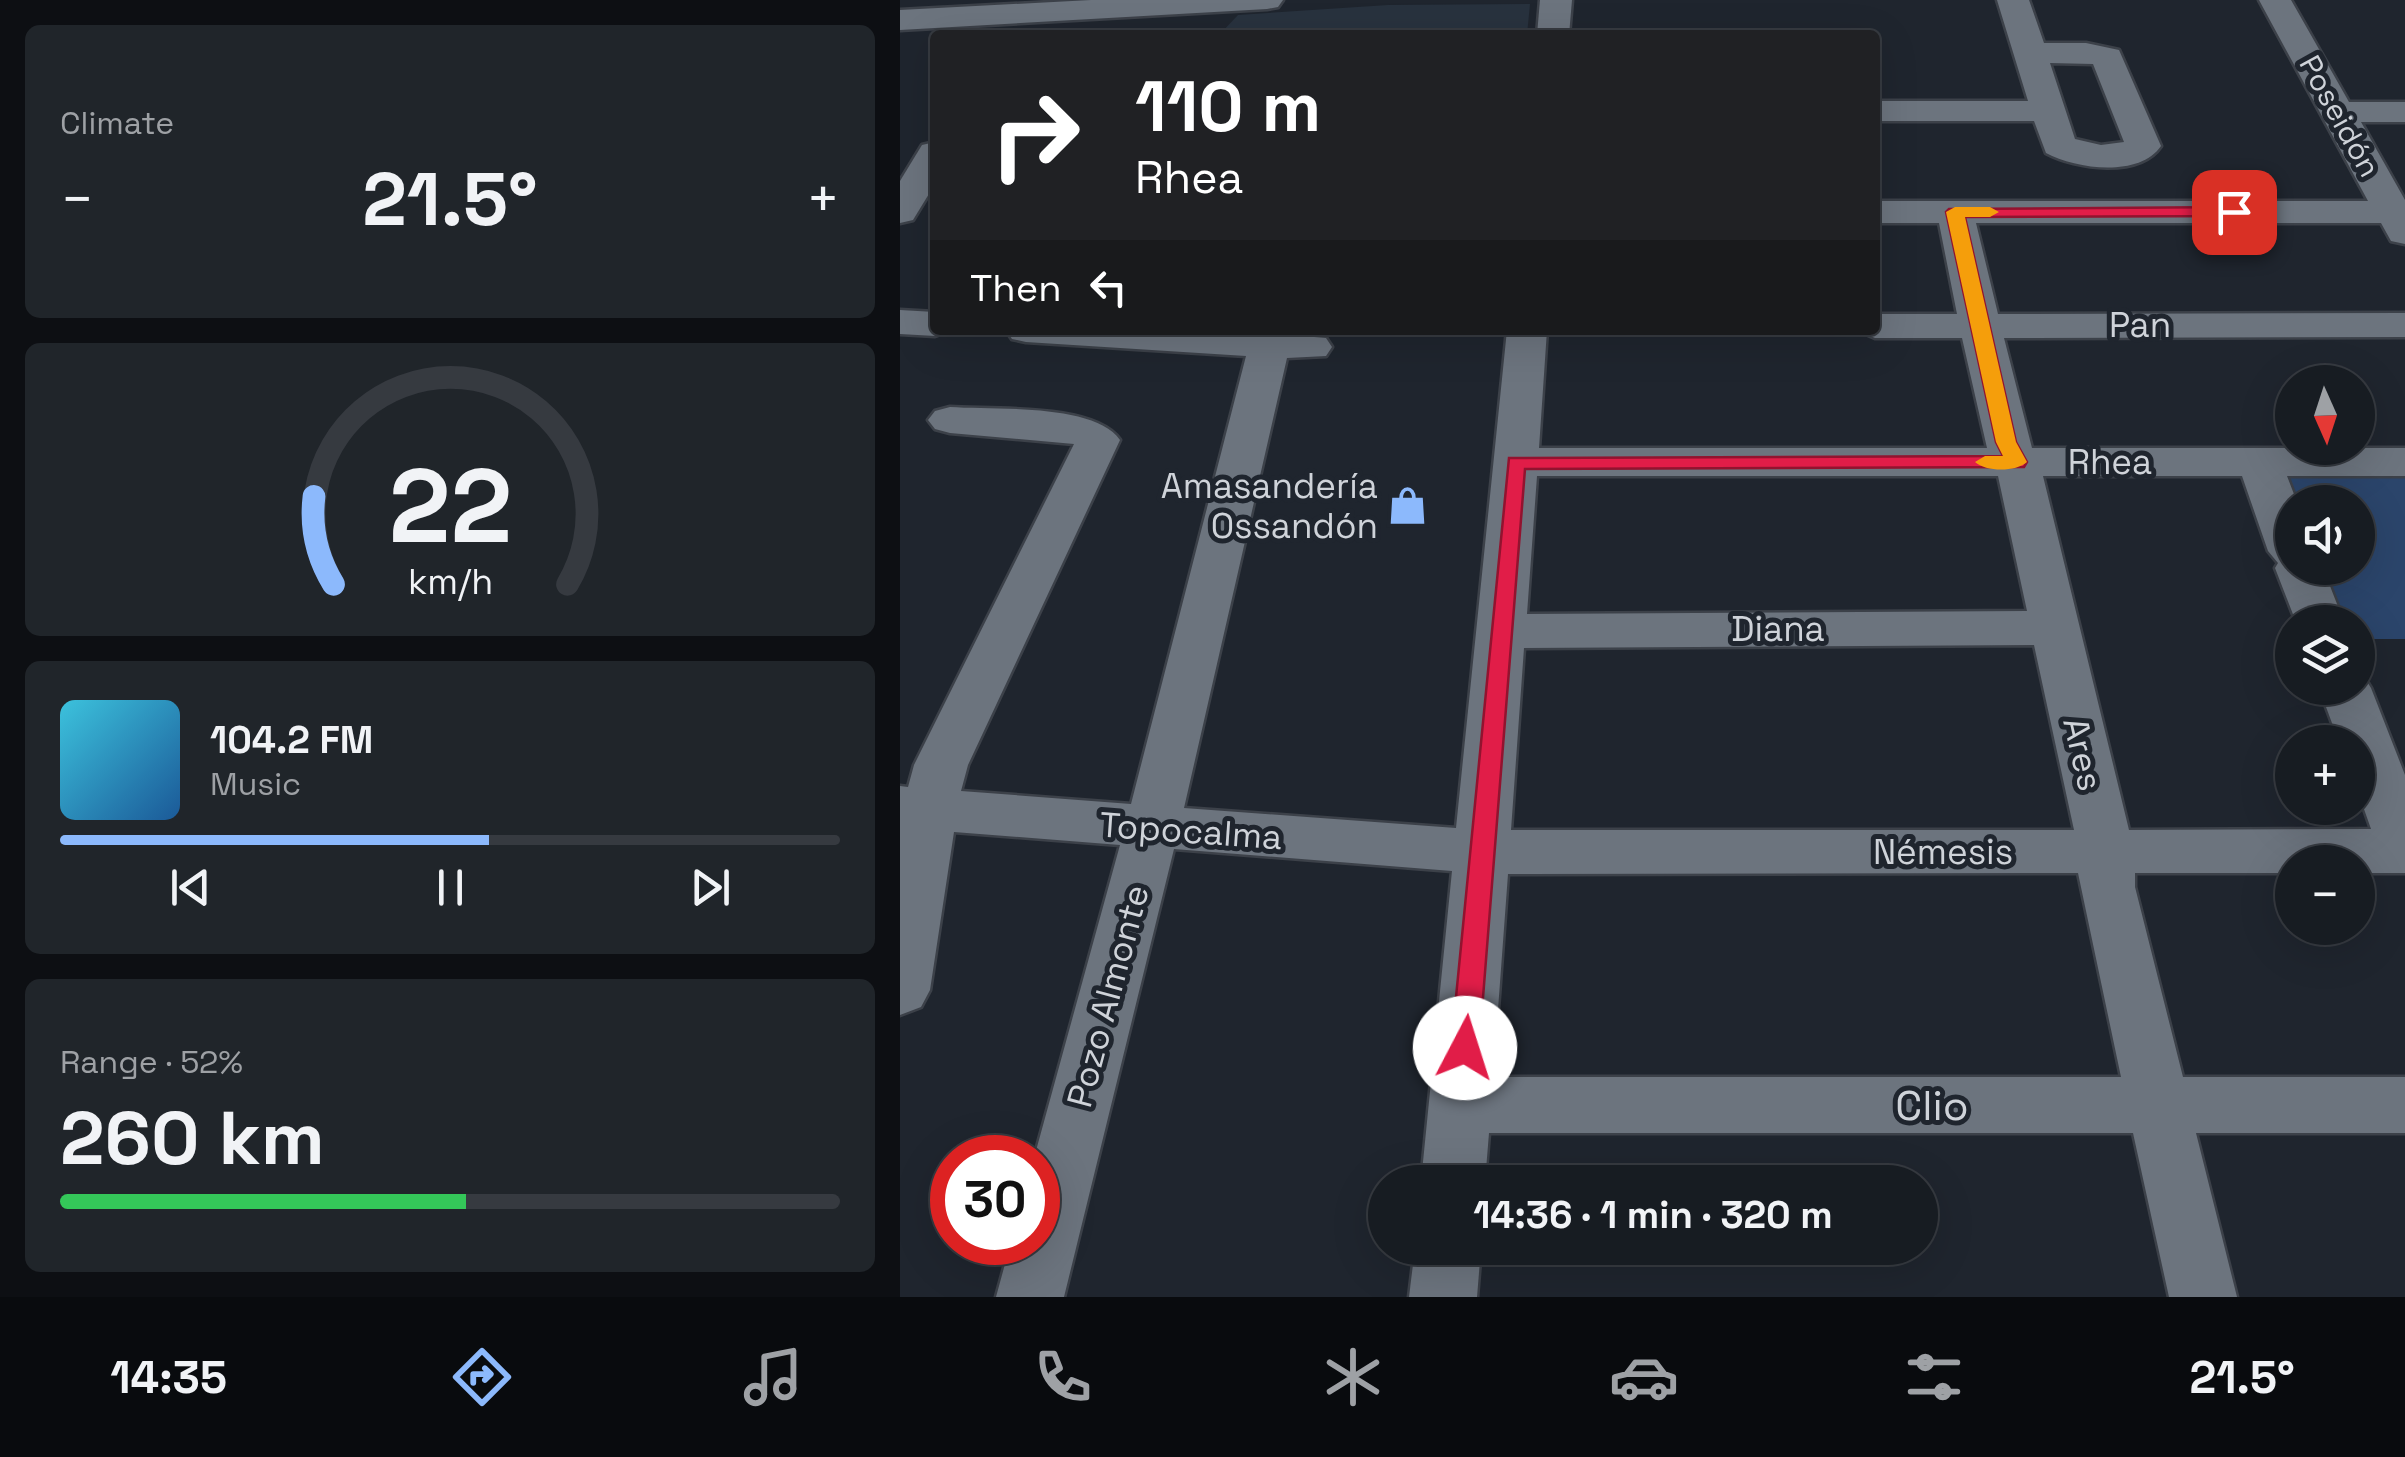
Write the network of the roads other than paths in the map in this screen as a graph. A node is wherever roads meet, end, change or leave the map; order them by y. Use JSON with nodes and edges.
{"nodes":[{"id":1,"x":1267,"y":0,"type":"edge"},
{"id":2,"x":1556,"y":0,"type":"edge"},
{"id":3,"x":2013,"y":0,"type":"edge"},
{"id":4,"x":2276,"y":0,"type":"edge"},
{"id":5,"x":1062,"y":12,"type":"junction"},
{"id":6,"x":900,"y":20,"type":"edge"},
{"id":7,"x":1042,"y":30,"type":"edge"},
{"id":8,"x":1553,"y":30,"type":"edge"},
{"id":9,"x":2030,"y":53,"type":"junction"},
{"id":10,"x":2048,"y":110,"type":"junction"},
{"id":11,"x":1880,"y":111,"type":"edge"},
{"id":12,"x":2338,"y":112,"type":"junction"},
{"id":13,"x":2405,"y":112,"type":"edge"},
{"id":14,"x":930,"y":166,"type":"edge"},
{"id":15,"x":915,"y":200,"type":"edge"},
{"id":16,"x":1880,"y":212,"type":"edge"},
{"id":17,"x":1955,"y":212,"type":"junction"},
{"id":18,"x":2401,"y":219,"type":"edge"},
{"id":19,"x":900,"y":322,"type":"edge"},
{"id":20,"x":930,"y":324,"type":"edge"},
{"id":21,"x":2405,"y":325,"type":"edge"},
{"id":22,"x":1880,"y":326,"type":"edge"},
{"id":23,"x":1980,"y":326,"type":"junction"},
{"id":24,"x":1108,"y":335,"type":"edge"},
{"id":25,"x":1527,"y":335,"type":"edge"},
{"id":26,"x":950,"y":420,"type":"dead end"},
{"id":27,"x":1516,"y":462,"type":"junction"},
{"id":28,"x":2017,"y":462,"type":"junction"},
{"id":29,"x":2259,"y":462,"type":"junction"},
{"id":30,"x":2405,"y":462,"type":"edge"},
{"id":31,"x":2275,"y":505,"type":"edge"},
{"id":32,"x":2055,"y":628,"type":"junction"},
{"id":33,"x":1501,"y":631,"type":"junction"},
{"id":34,"x":2350,"y":705,"type":"edge"},
{"id":35,"x":914,"y":808,"type":"edge"},
{"id":36,"x":1152,"y":828,"type":"junction"},
{"id":37,"x":2405,"y":849,"type":"edge"},
{"id":38,"x":2106,"y":851,"type":"junction"},
{"id":39,"x":1482,"y":852,"type":"junction"},
{"id":40,"x":900,"y":990,"type":"edge"},
{"id":41,"x":1460,"y":1105,"type":"junction"},
{"id":42,"x":2158,"y":1105,"type":"junction"},
{"id":43,"x":2405,"y":1105,"type":"edge"},
{"id":44,"x":1455,"y":1165,"type":"edge"},
{"id":45,"x":1447,"y":1265,"type":"edge"},
{"id":46,"x":1030,"y":1297,"type":"edge"},
{"id":47,"x":1444,"y":1297,"type":"edge"},
{"id":48,"x":2203,"y":1297,"type":"edge"}],
"edges":[{"from":1,"to":5,"type":"street"},
{"from":2,"to":8,"type":"street"},
{"from":3,"to":9,"type":"street"},
{"from":4,"to":12,"type":"street","name":"Poseidón"},
{"from":5,"to":6,"type":"street"},
{"from":5,"to":7,"type":"street"},
{"from":9,"to":10,"type":"street"},
{"from":9,"to":10,"type":"street"},
{"from":10,"to":11,"type":"street"},
{"from":12,"to":13,"type":"street"},
{"from":12,"to":18,"type":"street","name":"Poseidón"},
{"from":14,"to":15,"type":"street"},
{"from":16,"to":17,"type":"street"},
{"from":17,"to":18,"type":"street"},
{"from":17,"to":23,"type":"street","name":"Ares"},
{"from":19,"to":20,"type":"street"},
{"from":21,"to":23,"type":"street","name":"Pan"},
{"from":22,"to":23,"type":"street","name":"Pan"},
{"from":23,"to":28,"type":"street","name":"Ares"},
{"from":24,"to":36,"type":"street","name":"Pozo Almonte"},
{"from":25,"to":27,"type":"street"},
{"from":26,"to":35,"type":"street"},
{"from":27,"to":28,"type":"street","name":"Rhea"},
{"from":27,"to":33,"type":"street"},
{"from":28,"to":29,"type":"street","name":"Rhea"},
{"from":28,"to":32,"type":"street","name":"Ares"},
{"from":29,"to":30,"type":"street","name":"Rhea"},
{"from":29,"to":31,"type":"street"},
{"from":32,"to":33,"type":"street","name":"Diana"},
{"from":32,"to":38,"type":"street","name":"Ares"},
{"from":33,"to":39,"type":"street"},
{"from":34,"to":37,"type":"street"},
{"from":35,"to":36,"type":"street","name":"Topocalma"},
{"from":35,"to":40,"type":"street"},
{"from":36,"to":39,"type":"street","name":"Topocalma"},
{"from":36,"to":46,"type":"street","name":"Pozo Almonte"},
{"from":37,"to":38,"type":"street","name":"Némesis"},
{"from":38,"to":39,"type":"street","name":"Némesis"},
{"from":38,"to":42,"type":"street","name":"Ares"},
{"from":39,"to":41,"type":"street"},
{"from":41,"to":42,"type":"street","name":"Clio"},
{"from":41,"to":44,"type":"street"},
{"from":42,"to":43,"type":"street","name":"Clio"},
{"from":42,"to":48,"type":"street","name":"Ares"},
{"from":45,"to":47,"type":"street"}]}
